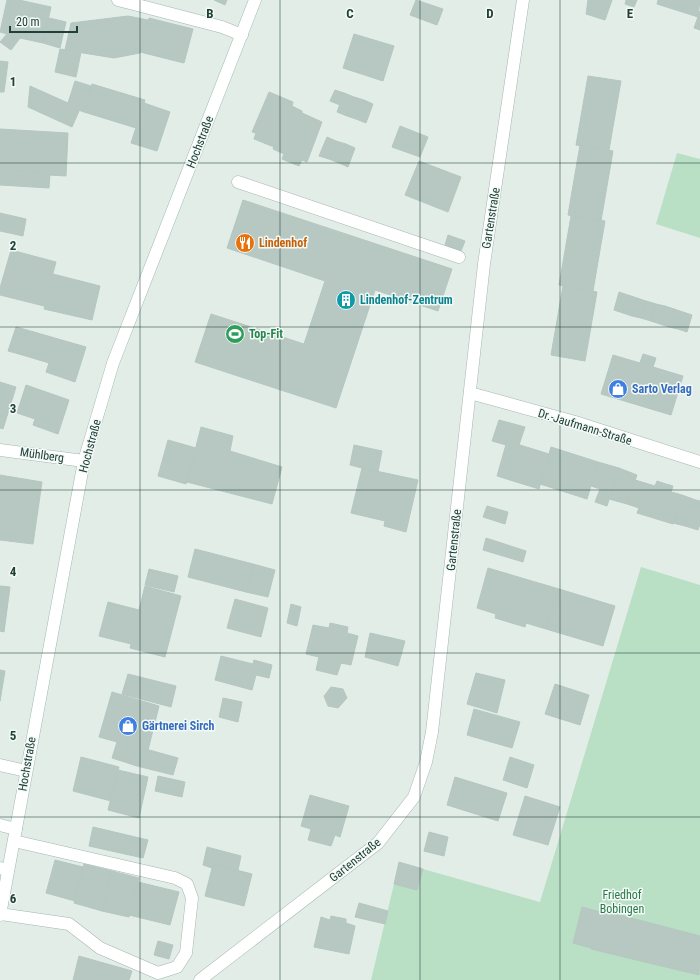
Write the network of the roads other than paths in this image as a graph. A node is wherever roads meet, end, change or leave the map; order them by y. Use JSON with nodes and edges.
{"nodes":[{"id":1,"x":118,"y":0,"type":"edge"},
{"id":2,"x":255,"y":0,"type":"edge"},
{"id":3,"x":523,"y":0,"type":"edge"},
{"id":4,"x":242,"y":35,"type":"junction"},
{"id":5,"x":238,"y":182,"type":"dead end"},
{"id":6,"x":459,"y":257,"type":"dead end"},
{"id":7,"x":470,"y":393,"type":"junction"},
{"id":8,"x":0,"y":450,"type":"edge"},
{"id":9,"x":84,"y":461,"type":"junction"},
{"id":10,"x":700,"y":462,"type":"edge"},
{"id":11,"x":0,"y":765,"type":"edge"},
{"id":12,"x":26,"y":771,"type":"junction"},
{"id":13,"x":0,"y":825,"type":"edge"},
{"id":14,"x":15,"y":835,"type":"junction"},
{"id":15,"x":4,"y":869,"type":"edge"},
{"id":16,"x":2,"y":885,"type":"edge"},
{"id":17,"x":0,"y":914,"type":"edge"},
{"id":18,"x":200,"y":980,"type":"edge"}],
"edges":[{"from":1,"to":4,"type":"street"},
{"from":2,"to":4,"type":"street","name":"Hochstraße"},
{"from":3,"to":7,"type":"street","name":"Gartenstraße"},
{"from":4,"to":9,"type":"street","name":"Hochstraße"},
{"from":5,"to":6,"type":"street"},
{"from":7,"to":10,"type":"street","name":"Dr.-Jaufmann-Straße"},
{"from":7,"to":18,"type":"street","name":"Gartenstraße"},
{"from":8,"to":9,"type":"street","name":"Mühlberg"},
{"from":9,"to":12,"type":"street","name":"Hochstraße"},
{"from":11,"to":12,"type":"street"},
{"from":12,"to":14,"type":"street","name":"Hochstraße"},
{"from":13,"to":14,"type":"street"},
{"from":14,"to":15,"type":"street","name":"Hochstraße"},
{"from":14,"to":17,"type":"street"},
{"from":15,"to":16,"type":"street","name":"Hochstraße"},
{"from":16,"to":17,"type":"street","name":"Hochstraße"}]}
